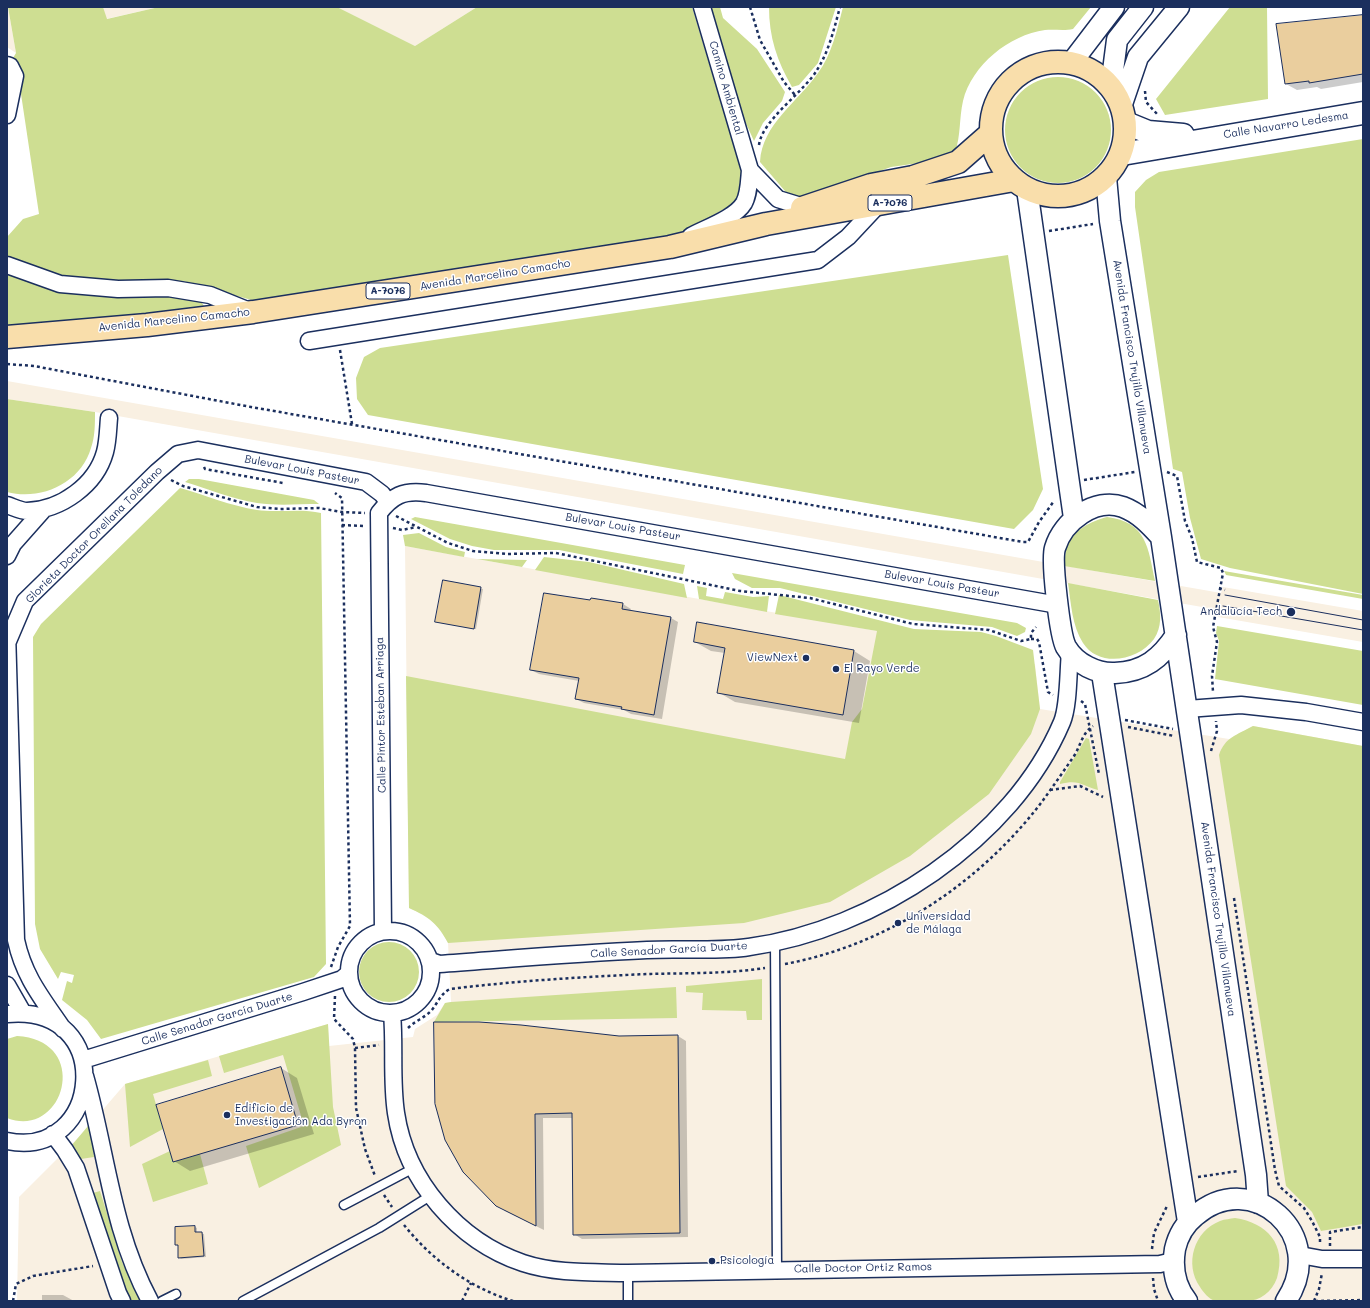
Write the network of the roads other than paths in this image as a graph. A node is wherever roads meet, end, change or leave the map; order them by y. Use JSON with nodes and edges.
{"nodes":[{"id":1,"x":702,"y":7,"type":"edge"},
{"id":2,"x":1114,"y":7,"type":"edge"},
{"id":3,"x":1143,"y":7,"type":"edge"},
{"id":4,"x":1179,"y":7,"type":"edge"},
{"id":5,"x":1072,"y":62,"type":"junction"},
{"id":6,"x":7,"y":65,"type":"edge"},
{"id":7,"x":1120,"y":104,"type":"junction"},
{"id":8,"x":1363,"y":113,"type":"edge"},
{"id":9,"x":7,"y":115,"type":"edge"},
{"id":10,"x":991,"y":133,"type":"junction"},
{"id":11,"x":1210,"y":138,"type":"junction"},
{"id":12,"x":1122,"y":154,"type":"junction"},
{"id":13,"x":750,"y":170,"type":"junction"},
{"id":14,"x":1106,"y":177,"type":"junction"},
{"id":15,"x":1020,"y":184,"type":"junction"},
{"id":16,"x":878,"y":205,"type":"junction"},
{"id":17,"x":804,"y":207,"type":"junction"},
{"id":18,"x":766,"y":224,"type":"junction"},
{"id":19,"x":670,"y":248,"type":"junction"},
{"id":20,"x":7,"y":265,"type":"edge"},
{"id":21,"x":253,"y":312,"type":"junction"},
{"id":22,"x":7,"y":337,"type":"edge"},
{"id":23,"x":309,"y":341,"type":"dead end"},
{"id":24,"x":109,"y":418,"type":"dead end"},
{"id":25,"x":198,"y":450,"type":"joint"},
{"id":26,"x":7,"y":505,"type":"edge"},
{"id":27,"x":44,"y":508,"type":"junction"},
{"id":28,"x":391,"y":508,"type":"junction"},
{"id":29,"x":1074,"y":518,"type":"junction"},
{"id":30,"x":1161,"y":536,"type":"junction"},
{"id":31,"x":7,"y":556,"type":"edge"},
{"id":32,"x":1058,"y":605,"type":"junction"},
{"id":33,"x":7,"y":618,"type":"edge"},
{"id":34,"x":1176,"y":635,"type":"junction"},
{"id":35,"x":8,"y":641,"type":"edge"},
{"id":36,"x":1070,"y":652,"type":"junction"},
{"id":37,"x":1102,"y":674,"type":"junction"},
{"id":38,"x":1187,"y":709,"type":"junction"},
{"id":39,"x":1363,"y":722,"type":"edge"},
{"id":40,"x":383,"y":931,"type":"junction"},
{"id":41,"x":776,"y":941,"type":"junction"},
{"id":42,"x":431,"y":961,"type":"junction"},
{"id":43,"x":348,"y":974,"type":"junction"},
{"id":44,"x":7,"y":985,"type":"edge"},
{"id":45,"x":23,"y":1013,"type":"junction"},
{"id":46,"x":7,"y":1014,"type":"edge"},
{"id":47,"x":392,"y":1014,"type":"junction"},
{"id":48,"x":63,"y":1029,"type":"junction"},
{"id":49,"x":83,"y":1060,"type":"junction"},
{"id":50,"x":85,"y":1076,"type":"junction"},
{"id":51,"x":53,"y":1134,"type":"junction"},
{"id":52,"x":7,"y":1141,"type":"edge"},
{"id":53,"x":414,"y":1168,"type":"junction"},
{"id":54,"x":430,"y":1196,"type":"junction"},
{"id":55,"x":1258,"y":1203,"type":"junction"},
{"id":56,"x":344,"y":1205,"type":"dead end"},
{"id":57,"x":1188,"y":1222,"type":"junction"},
{"id":58,"x":1300,"y":1255,"type":"junction"},
{"id":59,"x":1363,"y":1259,"type":"edge"},
{"id":60,"x":1173,"y":1261,"type":"junction"},
{"id":61,"x":777,"y":1269,"type":"junction"},
{"id":62,"x":628,"y":1273,"type":"junction"},
{"id":63,"x":176,"y":1294,"type":"dead end"},
{"id":64,"x":122,"y":1301,"type":"edge"},
{"id":65,"x":150,"y":1301,"type":"edge"},
{"id":66,"x":162,"y":1301,"type":"edge"},
{"id":67,"x":243,"y":1301,"type":"edge"},
{"id":68,"x":628,"y":1301,"type":"edge"},
{"id":69,"x":1187,"y":1301,"type":"edge"},
{"id":70,"x":1286,"y":1301,"type":"edge"}],
"edges":[{"from":1,"to":13,"type":"street","name":"Camino Ambiental"},
{"from":2,"to":5,"type":"street"},
{"from":3,"to":7,"type":"street"},
{"from":4,"to":7,"type":"street"},
{"from":5,"to":7,"type":"main road"},
{"from":5,"to":10,"type":"main road"},
{"from":6,"to":9,"type":"street"},
{"from":7,"to":11,"type":"main road","name":"Calle Navarro Ledesma"},
{"from":7,"to":12,"type":"main road","number":"A-7076"},
{"from":8,"to":11,"type":"main road","name":"Calle Navarro Ledesma"},
{"from":10,"to":15,"type":"main road"},
{"from":10,"to":17,"type":"main road","name":"Avenida Marcelino Camacho","number":"A-7076"},
{"from":11,"to":12,"type":"main road","name":"Calle Navarro Ledesma"},
{"from":12,"to":14,"type":"main road","number":"A-7076"},
{"from":13,"to":17,"type":"street","name":"Camino Ambiental"},
{"from":13,"to":19,"type":"street","name":"Camino Ambiental"},
{"from":14,"to":15,"type":"main road","number":"A-7076"},
{"from":14,"to":30,"type":"street","name":"Avenida Francisco Trujillo Villanueva"},
{"from":15,"to":16,"type":"main road","name":"Avenida Marcelino Camacho","number":"A-7076"},
{"from":15,"to":29,"type":"street"},
{"from":16,"to":18,"type":"main road","name":"Avenida Marcelino Camacho","number":"A-7076"},
{"from":16,"to":23,"type":"street"},
{"from":17,"to":18,"type":"main road","name":"Avenida Marcelino Camacho","number":"A-7076"},
{"from":18,"to":19,"type":"main road","name":"Avenida Marcelino Camacho","number":"A-7076"},
{"from":19,"to":21,"type":"main road","name":"Avenida Marcelino Camacho","number":"A-7076"},
{"from":20,"to":21,"type":"street"},
{"from":21,"to":22,"type":"main road","name":"Avenida Marcelino Camacho","number":"A-7076"},
{"from":24,"to":27,"type":"street"},
{"from":25,"to":28,"type":"street","name":"Bulevar Louis Pasteur"},
{"from":25,"to":35,"type":"street","name":"Glorieta Doctor Orellana Toledano"},
{"from":26,"to":27,"type":"street"},
{"from":27,"to":31,"type":"street"},
{"from":28,"to":32,"type":"street","name":"Bulevar Louis Pasteur"},
{"from":28,"to":40,"type":"street","name":"Calle Pintor Esteban Arriaga"},
{"from":29,"to":30,"type":"street"},
{"from":29,"to":32,"type":"street"},
{"from":30,"to":34,"type":"street","name":"Avenida Francisco Trujillo Villanueva"},
{"from":32,"to":36,"type":"street"},
{"from":33,"to":35,"type":"street"},
{"from":34,"to":37,"type":"street"},
{"from":34,"to":38,"type":"street","name":"Avenida Francisco Trujillo Villanueva"},
{"from":35,"to":48,"type":"street"},
{"from":36,"to":37,"type":"street"},
{"from":36,"to":41,"type":"street","name":"Calle Senador García Duarte"},
{"from":37,"to":57,"type":"street"},
{"from":38,"to":39,"type":"street"},
{"from":38,"to":55,"type":"street","name":"Avenida Francisco Trujillo Villanueva"},
{"from":40,"to":42,"type":"street"},
{"from":40,"to":43,"type":"street"},
{"from":41,"to":42,"type":"street","name":"Calle Senador García Duarte"},
{"from":41,"to":61,"type":"lane"},
{"from":42,"to":47,"type":"street"},
{"from":43,"to":47,"type":"street"},
{"from":43,"to":49,"type":"street","name":"Calle Senador García Duarte"},
{"from":44,"to":45,"type":"street"},
{"from":45,"to":46,"type":"street"},
{"from":45,"to":48,"type":"street"},
{"from":47,"to":53,"type":"street","name":"Calle Doctor Ortiz Ramos"},
{"from":48,"to":49,"type":"street"},
{"from":49,"to":50,"type":"street"},
{"from":50,"to":51,"type":"street"},
{"from":50,"to":65,"type":"street"},
{"from":51,"to":52,"type":"street"},
{"from":51,"to":64,"type":"street"},
{"from":53,"to":54,"type":"street","name":"Calle Doctor Ortiz Ramos"},
{"from":53,"to":56,"type":"lane"},
{"from":54,"to":62,"type":"street","name":"Calle Doctor Ortiz Ramos"},
{"from":54,"to":67,"type":"lane"},
{"from":55,"to":57,"type":"street"},
{"from":55,"to":58,"type":"street"},
{"from":57,"to":60,"type":"street"},
{"from":58,"to":59,"type":"street"},
{"from":58,"to":70,"type":"street"},
{"from":60,"to":61,"type":"street","name":"Calle Doctor Ortiz Ramos"},
{"from":60,"to":69,"type":"street"},
{"from":61,"to":62,"type":"street","name":"Calle Doctor Ortiz Ramos"},
{"from":62,"to":68,"type":"lane"},
{"from":63,"to":66,"type":"lane"}]}
